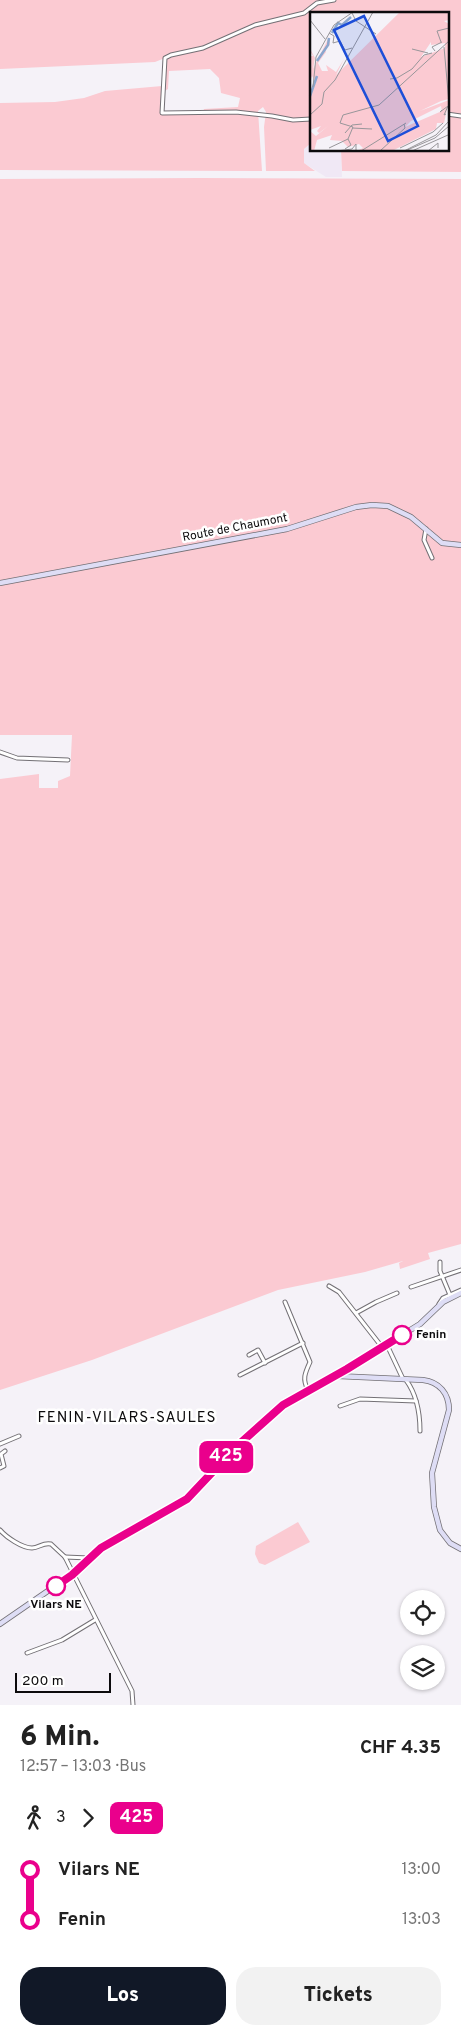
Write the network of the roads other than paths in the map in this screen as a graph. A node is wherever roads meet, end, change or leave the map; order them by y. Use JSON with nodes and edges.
{"nodes":[{"id":1,"x":334,"y":0,"type":"edge"},
{"id":2,"x":448,"y":114,"type":"edge"},
{"id":3,"x":461,"y":116,"type":"edge"},
{"id":4,"x":310,"y":118,"type":"edge"},
{"id":5,"x":426,"y":528,"type":"junction"},
{"id":6,"x":461,"y":545,"type":"edge"},
{"id":7,"x":432,"y":558,"type":"dead end"},
{"id":8,"x":0,"y":583,"type":"edge"},
{"id":9,"x":0,"y":752,"type":"edge"},
{"id":10,"x":68,"y":760,"type":"dead end"},
{"id":11,"x":440,"y":1262,"type":"dead end"},
{"id":12,"x":461,"y":1270,"type":"edge"},
{"id":13,"x":443,"y":1278,"type":"junction"},
{"id":14,"x":329,"y":1286,"type":"dead end"},
{"id":15,"x":411,"y":1287,"type":"dead end"},
{"id":16,"x":461,"y":1292,"type":"edge"},
{"id":17,"x":397,"y":1293,"type":"dead end"},
{"id":18,"x":450,"y":1295,"type":"junction"},
{"id":19,"x":285,"y":1302,"type":"dead end"},
{"id":20,"x":437,"y":1309,"type":"junction"},
{"id":21,"x":356,"y":1313,"type":"junction"},
{"id":22,"x":303,"y":1343,"type":"junction"},
{"id":23,"x":384,"y":1345,"type":"junction"},
{"id":24,"x":249,"y":1355,"type":"dead end"},
{"id":25,"x":265,"y":1362,"type":"junction"},
{"id":26,"x":347,"y":1369,"type":"junction"},
{"id":27,"x":240,"y":1376,"type":"dead end"},
{"id":28,"x":335,"y":1376,"type":"junction"},
{"id":29,"x":348,"y":1376,"type":"junction"},
{"id":30,"x":404,"y":1379,"type":"junction"},
{"id":31,"x":308,"y":1390,"type":"junction"},
{"id":32,"x":416,"y":1401,"type":"junction"},
{"id":33,"x":340,"y":1406,"type":"dead end"},
{"id":34,"x":420,"y":1431,"type":"dead end"},
{"id":35,"x":19,"y":1436,"type":"dead end"},
{"id":36,"x":0,"y":1444,"type":"edge"},
{"id":37,"x":5,"y":1451,"type":"dead end"},
{"id":38,"x":0,"y":1468,"type":"edge"},
{"id":39,"x":0,"y":1530,"type":"edge"},
{"id":40,"x":461,"y":1549,"type":"edge"},
{"id":41,"x":65,"y":1557,"type":"junction"},
{"id":42,"x":89,"y":1558,"type":"junction"},
{"id":43,"x":74,"y":1572,"type":"junction"},
{"id":44,"x":95,"y":1620,"type":"junction"},
{"id":45,"x":0,"y":1624,"type":"edge"},
{"id":46,"x":27,"y":1653,"type":"dead end"},
{"id":47,"x":133,"y":1705,"type":"edge"}],
"edges":[{"from":1,"to":4,"type":"street"},
{"from":2,"to":3,"type":"street"},
{"from":5,"to":6,"type":"street","name":"Route de Chaumont"},
{"from":5,"to":7,"type":"street"},
{"from":5,"to":8,"type":"street","name":"Route de Chaumont"},
{"from":9,"to":10,"type":"street"},
{"from":11,"to":13,"type":"street"},
{"from":12,"to":13,"type":"street"},
{"from":13,"to":15,"type":"street"},
{"from":13,"to":18,"type":"street"},
{"from":14,"to":21,"type":"street"},
{"from":16,"to":18,"type":"street"},
{"from":16,"to":20,"type":"street"},
{"from":17,"to":21,"type":"street"},
{"from":18,"to":20,"type":"street"},
{"from":19,"to":22,"type":"street"},
{"from":20,"to":23,"type":"street"},
{"from":21,"to":23,"type":"street"},
{"from":22,"to":25,"type":"street"},
{"from":22,"to":31,"type":"street"},
{"from":23,"to":26,"type":"street"},
{"from":23,"to":30,"type":"street"},
{"from":24,"to":25,"type":"street"},
{"from":25,"to":27,"type":"street"},
{"from":26,"to":28,"type":"street"},
{"from":26,"to":29,"type":"street"},
{"from":28,"to":29,"type":"street"},
{"from":28,"to":31,"type":"street"},
{"from":29,"to":30,"type":"street"},
{"from":30,"to":32,"type":"street"},
{"from":30,"to":40,"type":"street"},
{"from":31,"to":42,"type":"street"},
{"from":32,"to":33,"type":"street"},
{"from":32,"to":34,"type":"street"},
{"from":35,"to":36,"type":"street"},
{"from":37,"to":38,"type":"street"},
{"from":39,"to":41,"type":"street"},
{"from":41,"to":42,"type":"street"},
{"from":41,"to":43,"type":"street"},
{"from":42,"to":43,"type":"street"},
{"from":43,"to":44,"type":"street"},
{"from":43,"to":45,"type":"street"},
{"from":44,"to":46,"type":"street"},
{"from":44,"to":47,"type":"street"}]}
